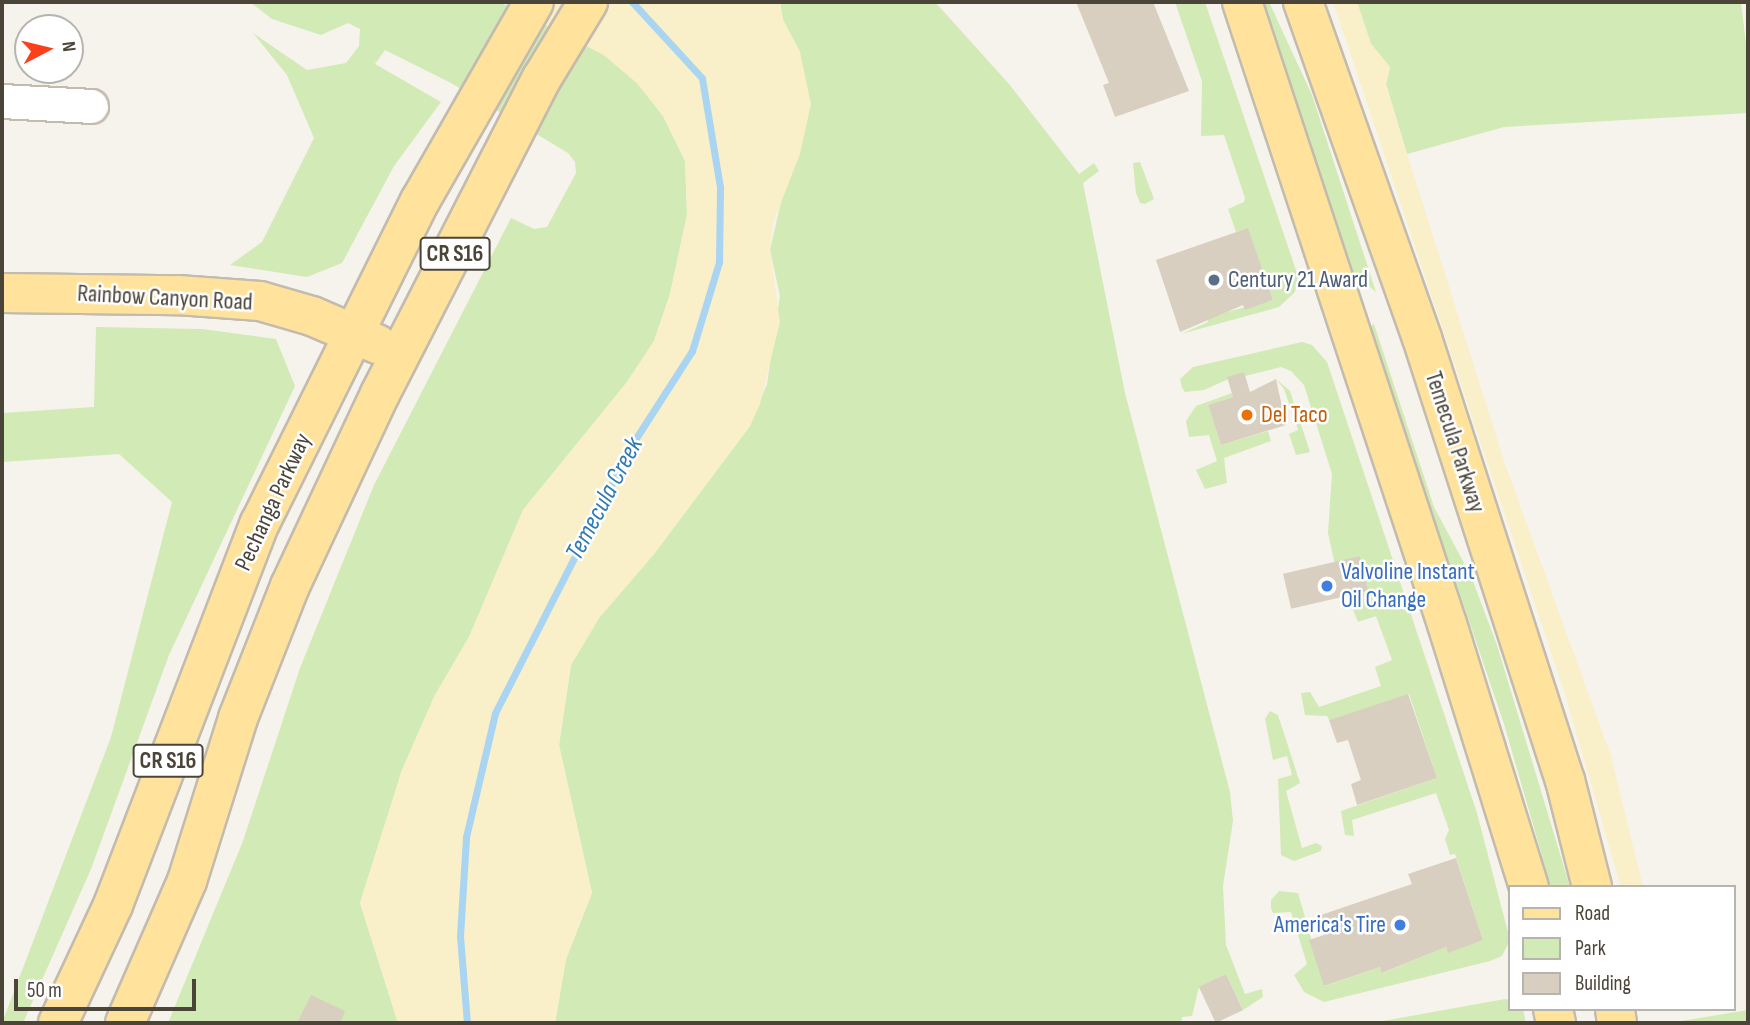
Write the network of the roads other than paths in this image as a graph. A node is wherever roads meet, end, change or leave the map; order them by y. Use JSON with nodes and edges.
{"nodes":[{"id":1,"x":534,"y":2,"type":"edge"},
{"id":2,"x":588,"y":2,"type":"edge"},
{"id":3,"x":1242,"y":2,"type":"edge"},
{"id":4,"x":1303,"y":2,"type":"edge"},
{"id":5,"x":2,"y":102,"type":"edge"},
{"id":6,"x":91,"y":106,"type":"dead end"},
{"id":7,"x":2,"y":293,"type":"edge"},
{"id":8,"x":354,"y":334,"type":"junction"},
{"id":9,"x":402,"y":355,"type":"junction"},
{"id":10,"x":1528,"y":885,"type":"edge"},
{"id":11,"x":1591,"y":885,"type":"edge"},
{"id":12,"x":58,"y":1023,"type":"edge"},
{"id":13,"x":125,"y":1023,"type":"edge"}],
"edges":[{"from":1,"to":8,"type":"main road","name":"Pechanga Parkway","number":"CR S16"},
{"from":2,"to":9,"type":"main road","name":"Pechanga Parkway","number":"CR S16"},
{"from":3,"to":10,"type":"main road"},
{"from":4,"to":11,"type":"main road","name":"Temecula Parkway"},
{"from":5,"to":6,"type":"street"},
{"from":7,"to":8,"type":"main road","name":"Rainbow Canyon Road"},
{"from":8,"to":9,"type":"main road","name":"Rainbow Canyon Road"},
{"from":8,"to":12,"type":"main road","name":"Pechanga Parkway","number":"CR S16"},
{"from":9,"to":13,"type":"main road","name":"Pechanga Parkway","number":"CR S16"}]}
